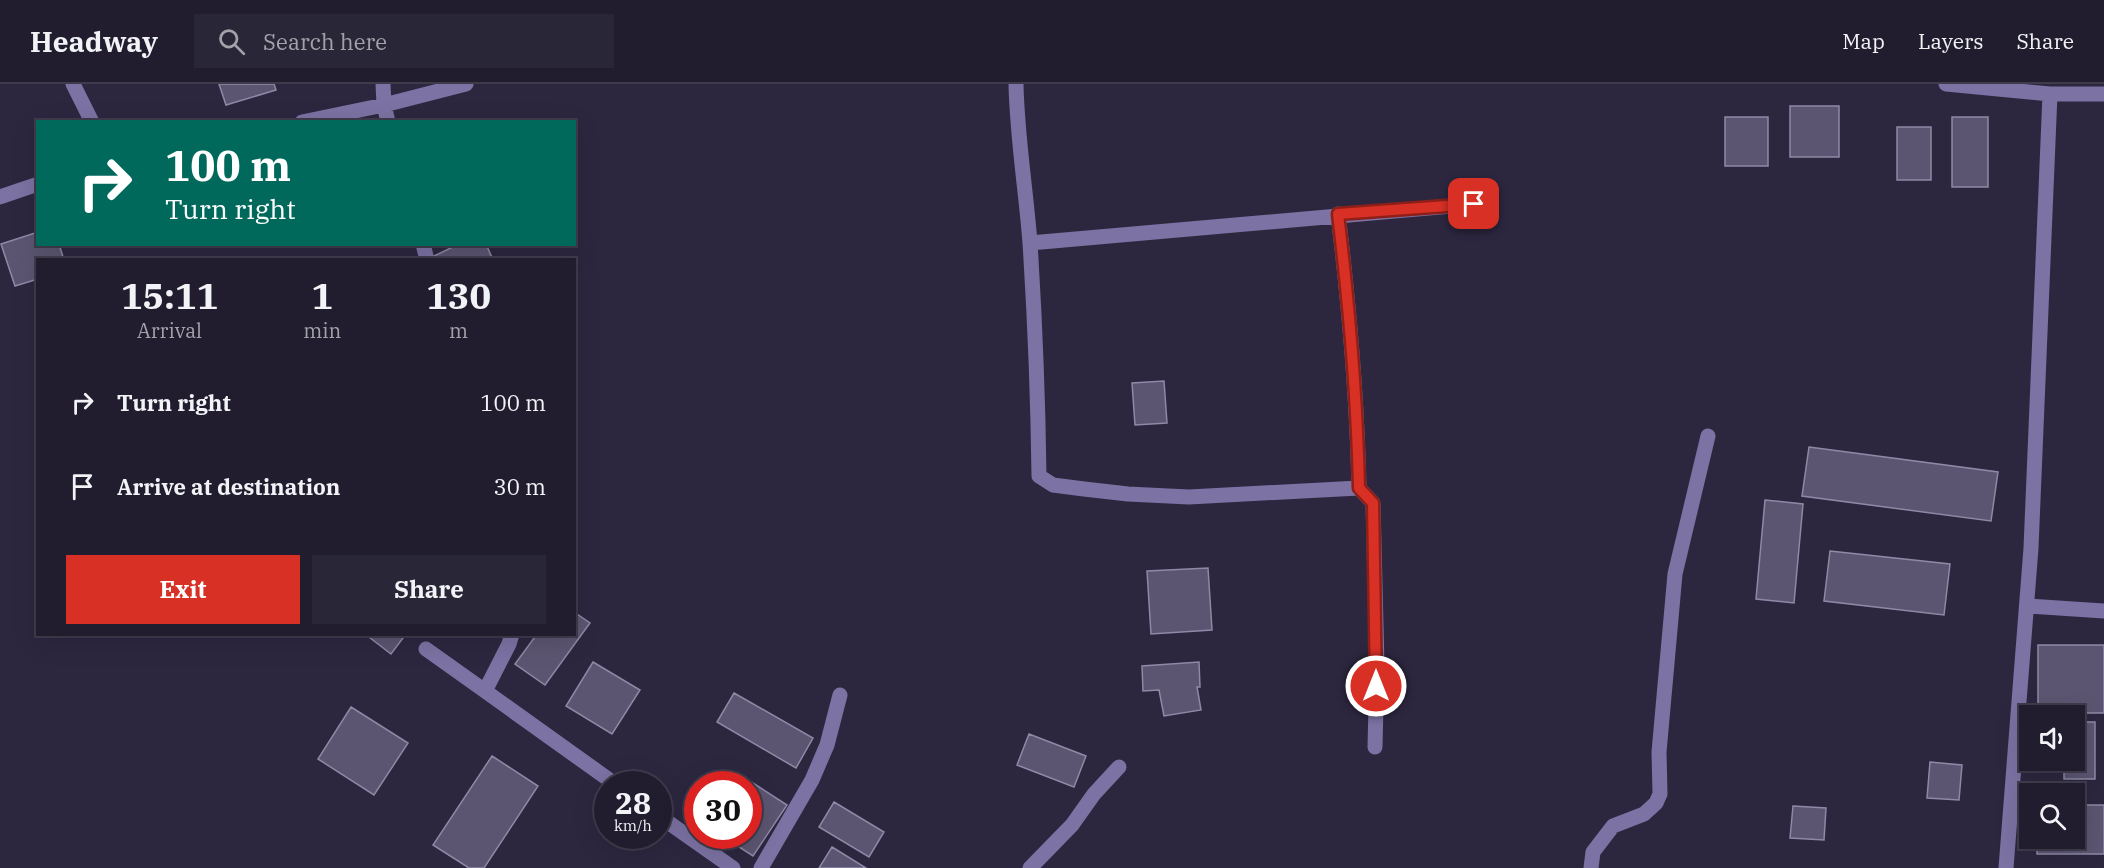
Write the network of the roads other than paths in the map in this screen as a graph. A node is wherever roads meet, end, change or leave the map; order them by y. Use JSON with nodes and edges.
{"nodes":[{"id":1,"x":73,"y":84,"type":"edge"},
{"id":2,"x":382,"y":84,"type":"edge"},
{"id":3,"x":466,"y":84,"type":"edge"},
{"id":4,"x":1016,"y":84,"type":"edge"},
{"id":5,"x":1946,"y":84,"type":"edge"},
{"id":6,"x":2103,"y":90,"type":"edge"},
{"id":7,"x":2050,"y":94,"type":"junction"},
{"id":8,"x":384,"y":105,"type":"junction"},
{"id":9,"x":91,"y":120,"type":"edge"},
{"id":10,"x":312,"y":120,"type":"edge"},
{"id":11,"x":388,"y":120,"type":"edge"},
{"id":12,"x":36,"y":185,"type":"edge"},
{"id":13,"x":0,"y":197,"type":"edge"},
{"id":14,"x":1474,"y":204,"type":"dead end"},
{"id":15,"x":1338,"y":214,"type":"junction"},
{"id":16,"x":1030,"y":243,"type":"junction"},
{"id":17,"x":1708,"y":436,"type":"dead end"},
{"id":18,"x":1359,"y":488,"type":"junction"},
{"id":19,"x":2027,"y":606,"type":"junction"},
{"id":20,"x":2104,"y":611,"type":"edge"},
{"id":21,"x":511,"y":636,"type":"edge"},
{"id":22,"x":426,"y":649,"type":"dead end"},
{"id":23,"x":485,"y":691,"type":"junction"},
{"id":24,"x":840,"y":695,"type":"dead end"},
{"id":25,"x":1375,"y":747,"type":"dead end"},
{"id":26,"x":1119,"y":767,"type":"dead end"},
{"id":27,"x":597,"y":771,"type":"edge"},
{"id":28,"x":672,"y":825,"type":"edge"},
{"id":29,"x":733,"y":868,"type":"edge"},
{"id":30,"x":761,"y":868,"type":"edge"},
{"id":31,"x":1030,"y":868,"type":"edge"},
{"id":32,"x":1591,"y":868,"type":"edge"},
{"id":33,"x":2006,"y":868,"type":"edge"},
{"id":34,"x":2012,"y":868,"type":"edge"}],
"edges":[{"from":1,"to":9,"type":"street"},
{"from":2,"to":8,"type":"street"},
{"from":3,"to":8,"type":"street"},
{"from":4,"to":16,"type":"street"},
{"from":5,"to":7,"type":"street"},
{"from":6,"to":7,"type":"street"},
{"from":7,"to":19,"type":"street"},
{"from":8,"to":10,"type":"street"},
{"from":8,"to":11,"type":"street"},
{"from":12,"to":13,"type":"street"},
{"from":14,"to":15,"type":"street"},
{"from":15,"to":16,"type":"street"},
{"from":15,"to":18,"type":"street"},
{"from":16,"to":18,"type":"street"},
{"from":17,"to":32,"type":"street"},
{"from":18,"to":25,"type":"street"},
{"from":19,"to":20,"type":"street"},
{"from":19,"to":33,"type":"street"},
{"from":21,"to":23,"type":"street"},
{"from":22,"to":23,"type":"street"},
{"from":23,"to":27,"type":"street"},
{"from":24,"to":30,"type":"street"},
{"from":26,"to":31,"type":"street"},
{"from":28,"to":29,"type":"street"},
{"from":33,"to":34,"type":"street"}]}
